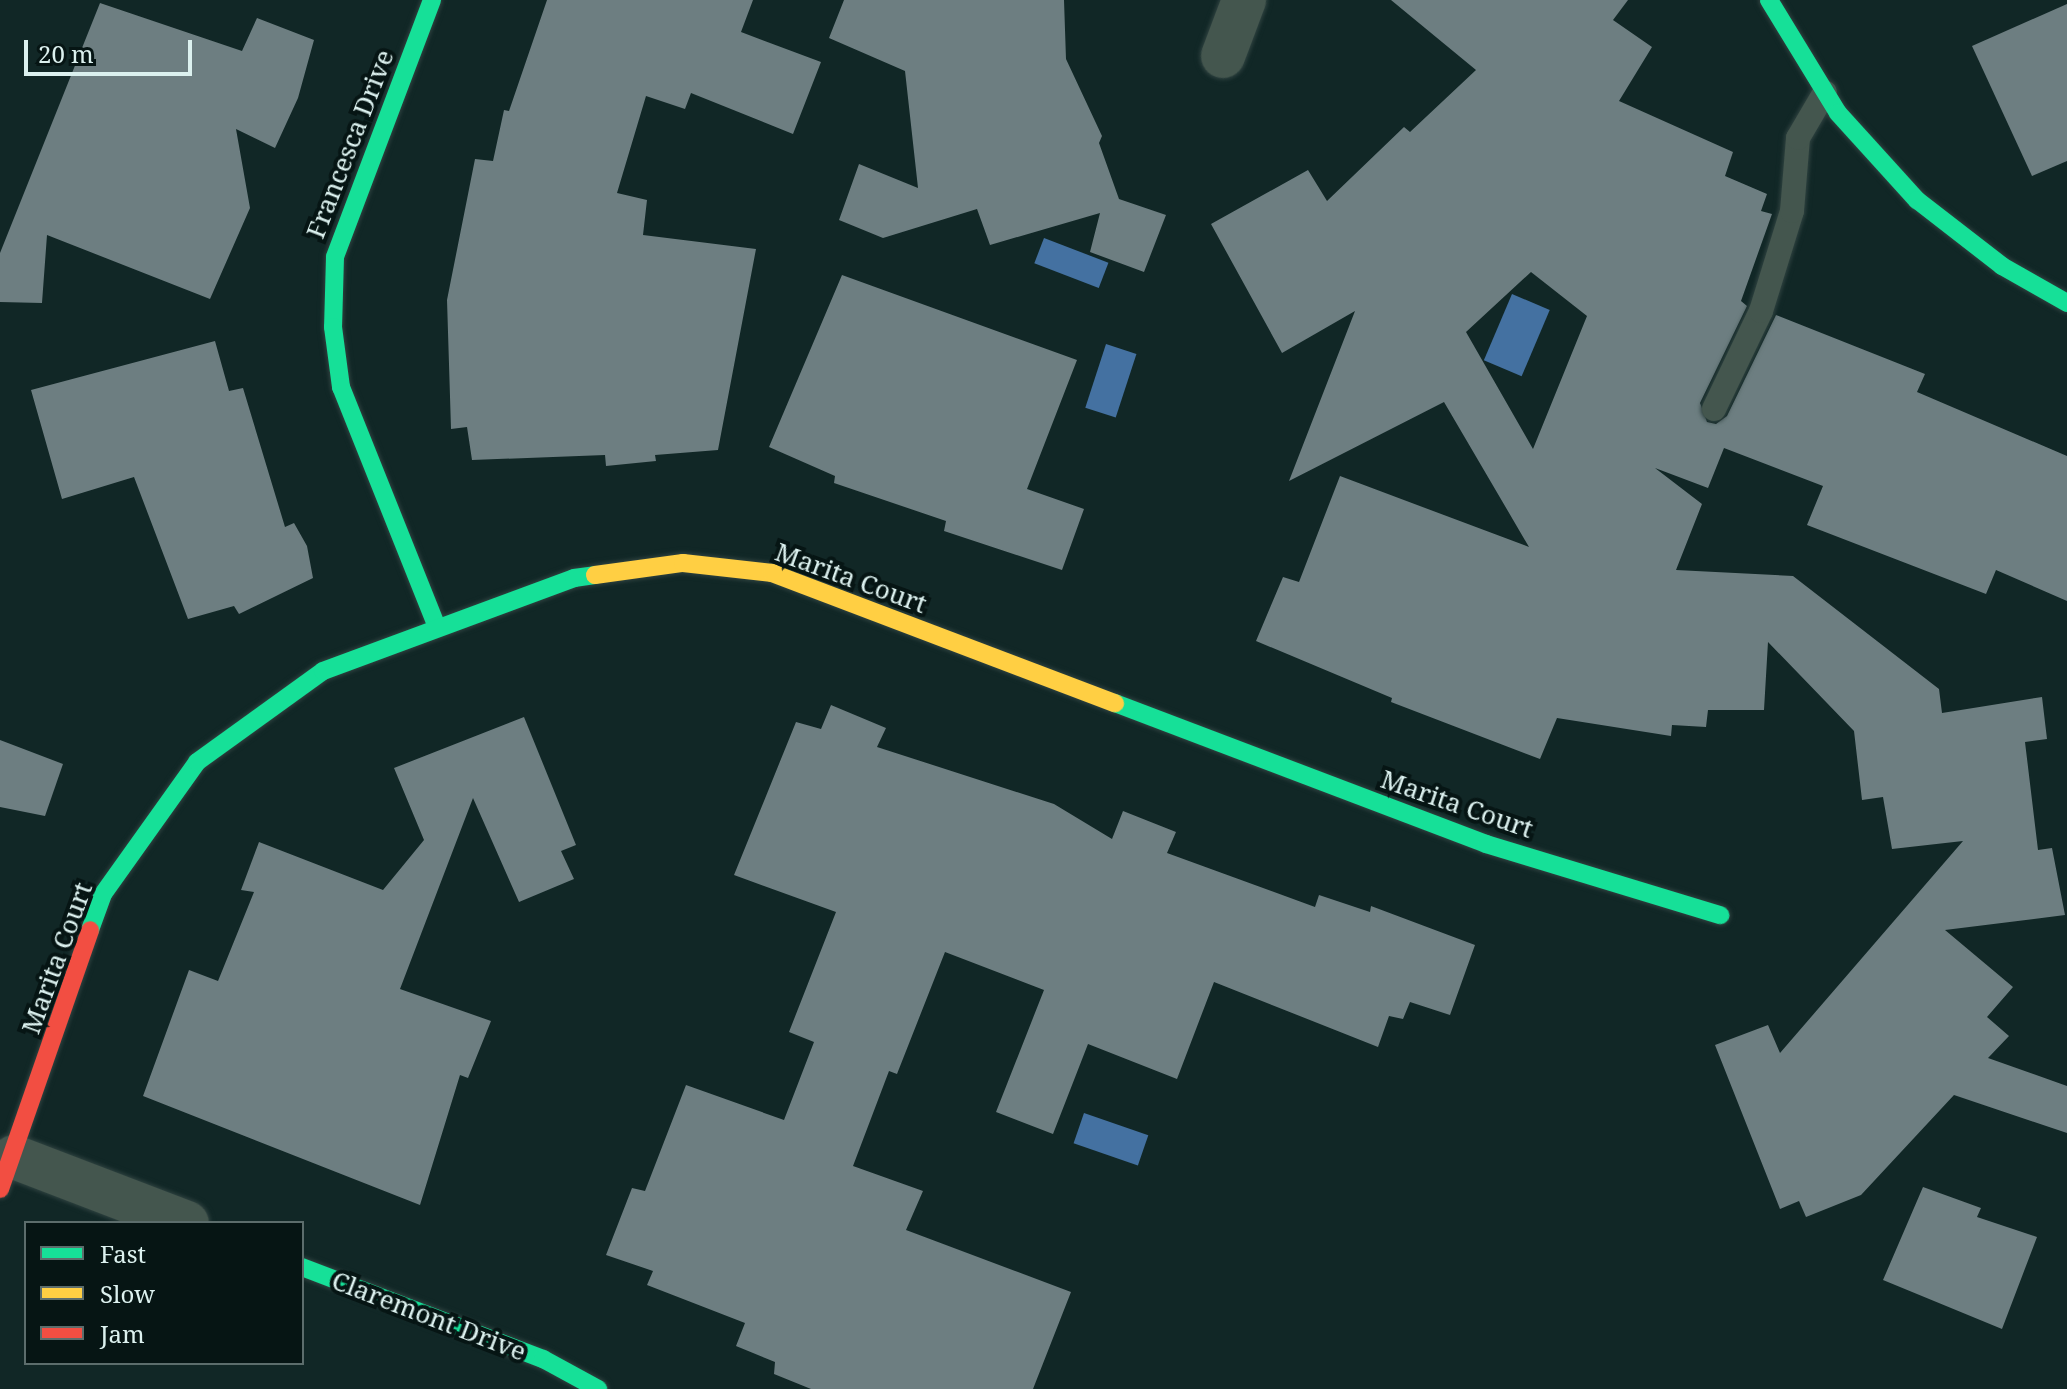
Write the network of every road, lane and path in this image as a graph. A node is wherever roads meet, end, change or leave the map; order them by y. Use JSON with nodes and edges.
{"nodes":[{"id":1,"x":432,"y":0,"type":"edge"},
{"id":2,"x":1244,"y":0,"type":"edge"},
{"id":3,"x":1780,"y":3,"type":"edge"},
{"id":4,"x":1223,"y":56,"type":"dead end"},
{"id":5,"x":1825,"y":92,"type":"junction"},
{"id":6,"x":2067,"y":303,"type":"edge"},
{"id":7,"x":1714,"y":409,"type":"dead end"},
{"id":8,"x":437,"y":627,"type":"junction"},
{"id":9,"x":1720,"y":915,"type":"dead end"},
{"id":10,"x":7,"y":1173,"type":"edge"},
{"id":11,"x":180,"y":1221,"type":"edge"},
{"id":12,"x":304,"y":1268,"type":"edge"},
{"id":13,"x":598,"y":1389,"type":"edge"}],
"edges":[{"from":1,"to":8,"type":"street","name":"Francesca Drive"},
{"from":2,"to":4,"type":"street"},
{"from":3,"to":5,"type":"street"},
{"from":5,"to":6,"type":"street"},
{"from":5,"to":7,"type":"lane"},
{"from":8,"to":9,"type":"street","name":"Marita Court"},
{"from":8,"to":10,"type":"street","name":"Marita Court"},
{"from":10,"to":11,"type":"street"},
{"from":12,"to":13,"type":"street","name":"Claremont Drive"}]}
